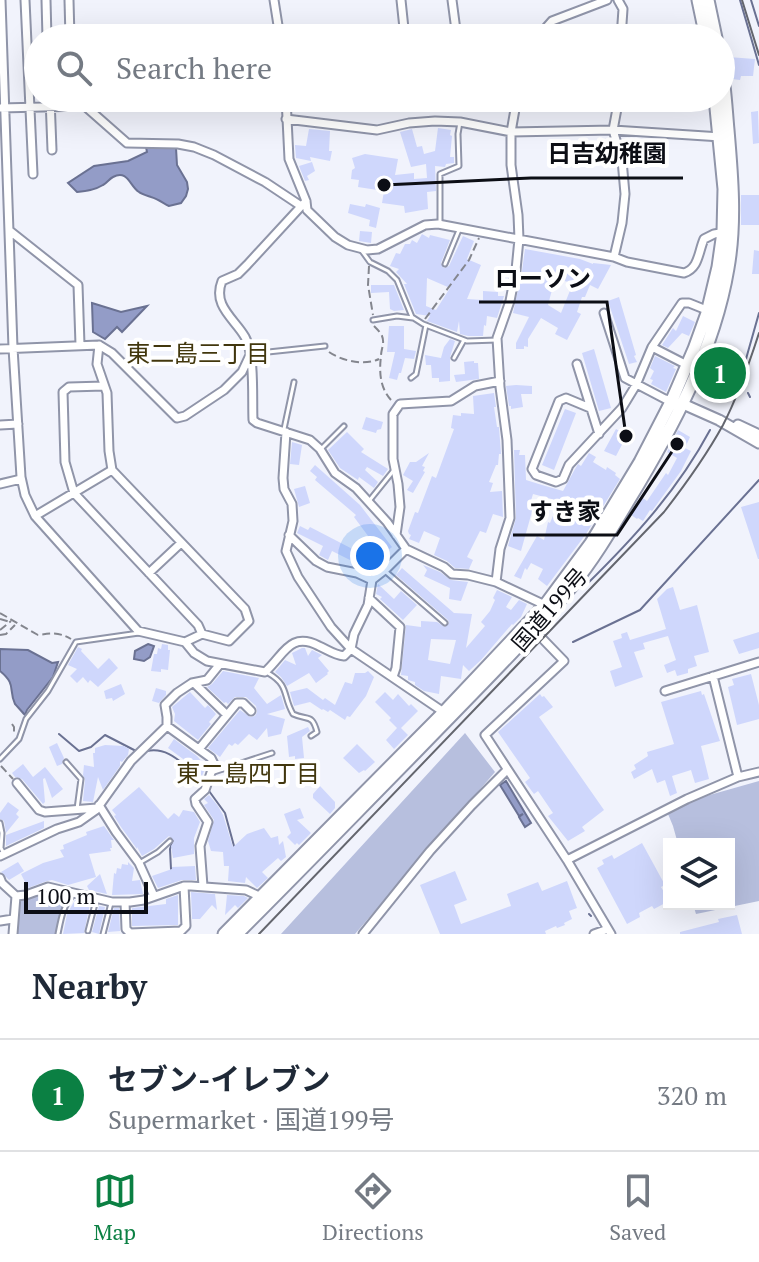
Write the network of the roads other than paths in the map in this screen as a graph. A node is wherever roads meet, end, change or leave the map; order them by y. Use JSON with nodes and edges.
{"nodes":[{"id":1,"x":1,"y":0,"type":"edge"},
{"id":2,"x":25,"y":0,"type":"edge"},
{"id":3,"x":46,"y":0,"type":"edge"},
{"id":4,"x":69,"y":0,"type":"edge"},
{"id":5,"x":274,"y":0,"type":"edge"},
{"id":6,"x":401,"y":0,"type":"edge"},
{"id":7,"x":452,"y":0,"type":"edge"},
{"id":8,"x":607,"y":0,"type":"edge"},
{"id":9,"x":618,"y":0,"type":"edge"},
{"id":10,"x":698,"y":0,"type":"edge"},
{"id":11,"x":708,"y":0,"type":"edge"},
{"id":12,"x":26,"y":24,"type":"edge"},
{"id":13,"x":47,"y":24,"type":"edge"},
{"id":14,"x":70,"y":24,"type":"edge"},
{"id":15,"x":278,"y":24,"type":"edge"},
{"id":16,"x":404,"y":24,"type":"edge"},
{"id":17,"x":455,"y":24,"type":"edge"},
{"id":18,"x":549,"y":24,"type":"edge"},
{"id":19,"x":622,"y":24,"type":"edge"},
{"id":20,"x":703,"y":24,"type":"edge"},
{"id":21,"x":713,"y":24,"type":"edge"},
{"id":22,"x":24,"y":107,"type":"edge"},
{"id":23,"x":3,"y":108,"type":"edge"},
{"id":24,"x":30,"y":112,"type":"edge"},
{"id":25,"x":50,"y":112,"type":"edge"},
{"id":26,"x":94,"y":112,"type":"edge"},
{"id":27,"x":286,"y":112,"type":"edge"},
{"id":28,"x":515,"y":112,"type":"edge"},
{"id":29,"x":616,"y":112,"type":"edge"},
{"id":30,"x":718,"y":112,"type":"edge"},
{"id":31,"x":723,"y":112,"type":"edge"},
{"id":32,"x":286,"y":119,"type":"junction"},
{"id":33,"x":460,"y":122,"type":"junction"},
{"id":34,"x":613,"y":130,"type":"junction"},
{"id":35,"x":511,"y":132,"type":"junction"},
{"id":36,"x":724,"y":137,"type":"junction"},
{"id":37,"x":52,"y":150,"type":"dead end"},
{"id":38,"x":33,"y":174,"type":"dead end"},
{"id":39,"x":4,"y":179,"type":"edge"},
{"id":40,"x":303,"y":204,"type":"junction"},
{"id":41,"x":440,"y":225,"type":"junction"},
{"id":42,"x":460,"y":228,"type":"junction"},
{"id":43,"x":10,"y":231,"type":"junction"},
{"id":44,"x":728,"y":232,"type":"junction"},
{"id":45,"x":519,"y":239,"type":"junction"},
{"id":46,"x":360,"y":248,"type":"junction"},
{"id":47,"x":614,"y":257,"type":"junction"},
{"id":48,"x":445,"y":264,"type":"dead end"},
{"id":49,"x":712,"y":312,"type":"junction"},
{"id":50,"x":604,"y":313,"type":"dead end"},
{"id":51,"x":414,"y":318,"type":"junction"},
{"id":52,"x":373,"y":320,"type":"road end"},
{"id":53,"x":424,"y":324,"type":"junction"},
{"id":54,"x":464,"y":340,"type":"junction"},
{"id":55,"x":497,"y":340,"type":"junction"},
{"id":56,"x":80,"y":345,"type":"junction"},
{"id":57,"x":99,"y":345,"type":"junction"},
{"id":58,"x":325,"y":346,"type":"road end"},
{"id":59,"x":652,"y":347,"type":"junction"},
{"id":60,"x":13,"y":348,"type":"junction"},
{"id":61,"x":0,"y":349,"type":"edge"},
{"id":62,"x":250,"y":354,"type":"junction"},
{"id":63,"x":454,"y":358,"type":"dead end"},
{"id":64,"x":577,"y":364,"type":"dead end"},
{"id":65,"x":692,"y":368,"type":"junction"},
{"id":66,"x":411,"y":378,"type":"dead end"},
{"id":67,"x":500,"y":381,"type":"junction"},
{"id":68,"x":294,"y":382,"type":"dead end"},
{"id":69,"x":636,"y":385,"type":"junction"},
{"id":70,"x":104,"y":386,"type":"junction"},
{"id":71,"x":677,"y":402,"type":"junction"},
{"id":72,"x":590,"y":408,"type":"junction"},
{"id":73,"x":719,"y":420,"type":"junction"},
{"id":74,"x":18,"y":424,"type":"junction"},
{"id":75,"x":0,"y":425,"type":"edge"},
{"id":76,"x":344,"y":426,"type":"dead end"},
{"id":77,"x":285,"y":432,"type":"junction"},
{"id":78,"x":599,"y":434,"type":"junction"},
{"id":79,"x":759,"y":435,"type":"edge"},
{"id":80,"x":759,"y":443,"type":"edge"},
{"id":81,"x":320,"y":449,"type":"junction"},
{"id":82,"x":395,"y":468,"type":"junction"},
{"id":83,"x":112,"y":470,"type":"junction"},
{"id":84,"x":21,"y":479,"type":"junction"},
{"id":85,"x":0,"y":484,"type":"edge"},
{"id":86,"x":74,"y":493,"type":"junction"},
{"id":87,"x":369,"y":501,"type":"junction"},
{"id":88,"x":35,"y":516,"type":"junction"},
{"id":89,"x":289,"y":535,"type":"junction"},
{"id":90,"x":396,"y":535,"type":"junction"},
{"id":91,"x":181,"y":543,"type":"junction"},
{"id":92,"x":406,"y":549,"type":"junction"},
{"id":93,"x":384,"y":570,"type":"junction"},
{"id":94,"x":149,"y":573,"type":"junction"},
{"id":95,"x":372,"y":580,"type":"junction"},
{"id":96,"x":496,"y":582,"type":"junction"},
{"id":97,"x":369,"y":598,"type":"junction"},
{"id":98,"x":548,"y":607,"type":"junction"},
{"id":99,"x":445,"y":623,"type":"dead end"},
{"id":100,"x":533,"y":629,"type":"junction"},
{"id":101,"x":142,"y":632,"type":"junction"},
{"id":102,"x":202,"y":634,"type":"junction"},
{"id":103,"x":185,"y":642,"type":"junction"},
{"id":104,"x":351,"y":649,"type":"junction"},
{"id":105,"x":759,"y":662,"type":"edge"},
{"id":106,"x":220,"y":664,"type":"junction"},
{"id":107,"x":266,"y":671,"type":"junction"},
{"id":108,"x":713,"y":676,"type":"junction"},
{"id":109,"x":393,"y":677,"type":"junction"},
{"id":110,"x":194,"y":683,"type":"junction"},
{"id":111,"x":665,"y":691,"type":"dead end"},
{"id":112,"x":251,"y":711,"type":"dead end"},
{"id":113,"x":447,"y":714,"type":"junction"},
{"id":114,"x":227,"y":715,"type":"junction"},
{"id":115,"x":167,"y":726,"type":"junction"},
{"id":116,"x":311,"y":736,"type":"dead end"},
{"id":117,"x":199,"y":749,"type":"junction"},
{"id":118,"x":272,"y":753,"type":"dead end"},
{"id":119,"x":0,"y":759,"type":"edge"},
{"id":120,"x":66,"y":762,"type":"dead end"},
{"id":121,"x":507,"y":770,"type":"junction"},
{"id":122,"x":759,"y":772,"type":"edge"},
{"id":123,"x":211,"y":773,"type":"junction"},
{"id":124,"x":738,"y":777,"type":"junction"},
{"id":125,"x":17,"y":783,"type":"road end"},
{"id":126,"x":98,"y":807,"type":"junction"},
{"id":127,"x":77,"y":809,"type":"junction"},
{"id":128,"x":0,"y":823,"type":"edge"},
{"id":129,"x":170,"y":841,"type":"dead end"},
{"id":130,"x":3,"y":856,"type":"edge"},
{"id":131,"x":567,"y":860,"type":"junction"},
{"id":132,"x":139,"y":863,"type":"junction"},
{"id":133,"x":0,"y":878,"type":"edge"},
{"id":134,"x":184,"y":886,"type":"junction"},
{"id":135,"x":203,"y":886,"type":"junction"},
{"id":136,"x":74,"y":894,"type":"junction"},
{"id":137,"x":16,"y":896,"type":"junction"},
{"id":138,"x":154,"y":896,"type":"junction"},
{"id":139,"x":96,"y":899,"type":"junction"},
{"id":140,"x":266,"y":899,"type":"junction"},
{"id":141,"x":111,"y":902,"type":"junction"},
{"id":142,"x":125,"y":902,"type":"junction"},
{"id":143,"x":13,"y":919,"type":"junction"},
{"id":144,"x":0,"y":921,"type":"edge"},
{"id":145,"x":88,"y":931,"type":"dead end"},
{"id":146,"x":187,"y":931,"type":"edge"},
{"id":147,"x":609,"y":931,"type":"edge"},
{"id":148,"x":13,"y":934,"type":"edge"},
{"id":149,"x":58,"y":934,"type":"edge"},
{"id":150,"x":103,"y":934,"type":"edge"},
{"id":151,"x":224,"y":934,"type":"edge"},
{"id":152,"x":237,"y":934,"type":"edge"},
{"id":153,"x":363,"y":934,"type":"edge"},
{"id":154,"x":594,"y":934,"type":"edge"}],
"edges":[{"from":1,"to":23,"type":"street"},
{"from":2,"to":12,"type":"street"},
{"from":3,"to":13,"type":"street"},
{"from":4,"to":14,"type":"street"},
{"from":5,"to":15,"type":"street"},
{"from":6,"to":16,"type":"street"},
{"from":7,"to":17,"type":"street"},
{"from":8,"to":18,"type":"street"},
{"from":9,"to":19,"type":"street"},
{"from":10,"to":20,"type":"highway"},
{"from":11,"to":21,"type":"highway"},
{"from":22,"to":23,"type":"street"},
{"from":23,"to":39,"type":"street"},
{"from":24,"to":38,"type":"street"},
{"from":25,"to":37,"type":"street"},
{"from":26,"to":40,"type":"street"},
{"from":27,"to":32,"type":"street"},
{"from":28,"to":35,"type":"street"},
{"from":29,"to":34,"type":"street"},
{"from":30,"to":36,"type":"highway","name":"国道199号"},
{"from":31,"to":36,"type":"highway","name":"国道199号"},
{"from":32,"to":33,"type":"street"},
{"from":32,"to":40,"type":"street"},
{"from":33,"to":35,"type":"street"},
{"from":33,"to":41,"type":"lane"},
{"from":34,"to":35,"type":"street"},
{"from":34,"to":36,"type":"street"},
{"from":34,"to":47,"type":"street"},
{"from":35,"to":45,"type":"street"},
{"from":36,"to":44,"type":"highway","name":"国道199号"},
{"from":39,"to":43,"type":"street"},
{"from":40,"to":46,"type":"street"},
{"from":40,"to":62,"type":"street"},
{"from":41,"to":42,"type":"street"},
{"from":41,"to":46,"type":"street"},
{"from":42,"to":45,"type":"street"},
{"from":42,"to":48,"type":"lane"},
{"from":43,"to":56,"type":"street"},
{"from":43,"to":60,"type":"street"},
{"from":44,"to":47,"type":"street"},
{"from":44,"to":49,"type":"highway","name":"国道199号"},
{"from":45,"to":47,"type":"street"},
{"from":45,"to":55,"type":"street"},
{"from":46,"to":51,"type":"lane"},
{"from":49,"to":59,"type":"street"},
{"from":49,"to":65,"type":"highway","name":"国道199号"},
{"from":50,"to":69,"type":"street"},
{"from":51,"to":52,"type":"lane"},
{"from":51,"to":53,"type":"lane"},
{"from":53,"to":54,"type":"lane"},
{"from":53,"to":66,"type":"lane"},
{"from":54,"to":55,"type":"lane"},
{"from":54,"to":63,"type":"lane"},
{"from":55,"to":67,"type":"street"},
{"from":56,"to":57,"type":"street"},
{"from":56,"to":60,"type":"street"},
{"from":57,"to":62,"type":"street"},
{"from":57,"to":70,"type":"street"},
{"from":58,"to":62,"type":"lane"},
{"from":59,"to":65,"type":"street"},
{"from":59,"to":69,"type":"street"},
{"from":60,"to":61,"type":"street"},
{"from":60,"to":74,"type":"street"},
{"from":62,"to":77,"type":"street"},
{"from":64,"to":72,"type":"street"},
{"from":65,"to":71,"type":"highway","name":"国道199号"},
{"from":67,"to":82,"type":"street"},
{"from":67,"to":96,"type":"street"},
{"from":68,"to":77,"type":"lane"},
{"from":69,"to":71,"type":"street"},
{"from":69,"to":78,"type":"street"},
{"from":70,"to":83,"type":"street"},
{"from":70,"to":86,"type":"street"},
{"from":71,"to":73,"type":"street"},
{"from":71,"to":98,"type":"highway","name":"国道199号"},
{"from":72,"to":78,"type":"street"},
{"from":72,"to":78,"type":"street"},
{"from":73,"to":79,"type":"street"},
{"from":73,"to":80,"type":"street"},
{"from":74,"to":75,"type":"street"},
{"from":74,"to":84,"type":"street"},
{"from":76,"to":81,"type":"lane"},
{"from":77,"to":81,"type":"street"},
{"from":77,"to":89,"type":"street"},
{"from":81,"to":87,"type":"street"},
{"from":82,"to":87,"type":"lane"},
{"from":82,"to":90,"type":"street"},
{"from":83,"to":86,"type":"street"},
{"from":83,"to":91,"type":"street"},
{"from":84,"to":85,"type":"street"},
{"from":84,"to":88,"type":"street"},
{"from":86,"to":88,"type":"street"},
{"from":86,"to":94,"type":"street"},
{"from":87,"to":90,"type":"street"},
{"from":88,"to":101,"type":"street"},
{"from":89,"to":95,"type":"street"},
{"from":89,"to":104,"type":"street"},
{"from":90,"to":92,"type":"street"},
{"from":91,"to":94,"type":"street"},
{"from":91,"to":102,"type":"street"},
{"from":92,"to":93,"type":"street"},
{"from":92,"to":96,"type":"street"},
{"from":93,"to":95,"type":"street"},
{"from":93,"to":99,"type":"lane"},
{"from":94,"to":102,"type":"street"},
{"from":95,"to":97,"type":"street"},
{"from":96,"to":98,"type":"street"},
{"from":97,"to":104,"type":"street"},
{"from":97,"to":109,"type":"street"},
{"from":98,"to":100,"type":"highway","name":"国道199号"},
{"from":98,"to":113,"type":"highway","name":"国道199号"},
{"from":100,"to":113,"type":"highway","name":"国道199号"},
{"from":100,"to":121,"type":"street"},
{"from":101,"to":103,"type":"street"},
{"from":101,"to":119,"type":"lane"},
{"from":102,"to":103,"type":"street"},
{"from":103,"to":106,"type":"street"},
{"from":104,"to":107,"type":"street"},
{"from":104,"to":109,"type":"street"},
{"from":105,"to":108,"type":"street"},
{"from":106,"to":107,"type":"street"},
{"from":106,"to":110,"type":"street"},
{"from":107,"to":116,"type":"lane"},
{"from":108,"to":111,"type":"street"},
{"from":108,"to":124,"type":"street"},
{"from":109,"to":113,"type":"street"},
{"from":110,"to":114,"type":"street"},
{"from":110,"to":115,"type":"street"},
{"from":112,"to":114,"type":"street"},
{"from":113,"to":140,"type":"highway","name":"国道199号"},
{"from":114,"to":117,"type":"street"},
{"from":115,"to":117,"type":"street"},
{"from":115,"to":126,"type":"street"},
{"from":117,"to":123,"type":"street"},
{"from":118,"to":123,"type":"lane"},
{"from":120,"to":127,"type":"lane"},
{"from":121,"to":131,"type":"street"},
{"from":121,"to":153,"type":"street"},
{"from":122,"to":124,"type":"street"},
{"from":123,"to":135,"type":"street"},
{"from":124,"to":131,"type":"street"},
{"from":125,"to":127,"type":"street"},
{"from":126,"to":127,"type":"street"},
{"from":126,"to":130,"type":"street"},
{"from":126,"to":132,"type":"street"},
{"from":128,"to":130,"type":"lane"},
{"from":129,"to":132,"type":"lane"},
{"from":131,"to":147,"type":"street"},
{"from":132,"to":138,"type":"street"},
{"from":133,"to":137,"type":"street"},
{"from":134,"to":135,"type":"street"},
{"from":134,"to":138,"type":"street"},
{"from":134,"to":146,"type":"street"},
{"from":135,"to":140,"type":"street"},
{"from":136,"to":137,"type":"street"},
{"from":136,"to":139,"type":"street"},
{"from":136,"to":149,"type":"lane"},
{"from":137,"to":143,"type":"street"},
{"from":138,"to":142,"type":"street"},
{"from":139,"to":141,"type":"street"},
{"from":139,"to":145,"type":"lane"},
{"from":140,"to":151,"type":"highway","name":"国道199号"},
{"from":140,"to":152,"type":"highway","name":"国道199号"},
{"from":141,"to":142,"type":"street"},
{"from":141,"to":150,"type":"lane"},
{"from":142,"to":146,"type":"street"},
{"from":143,"to":144,"type":"street"},
{"from":143,"to":148,"type":"street"},
{"from":147,"to":154,"type":"street"}]}
